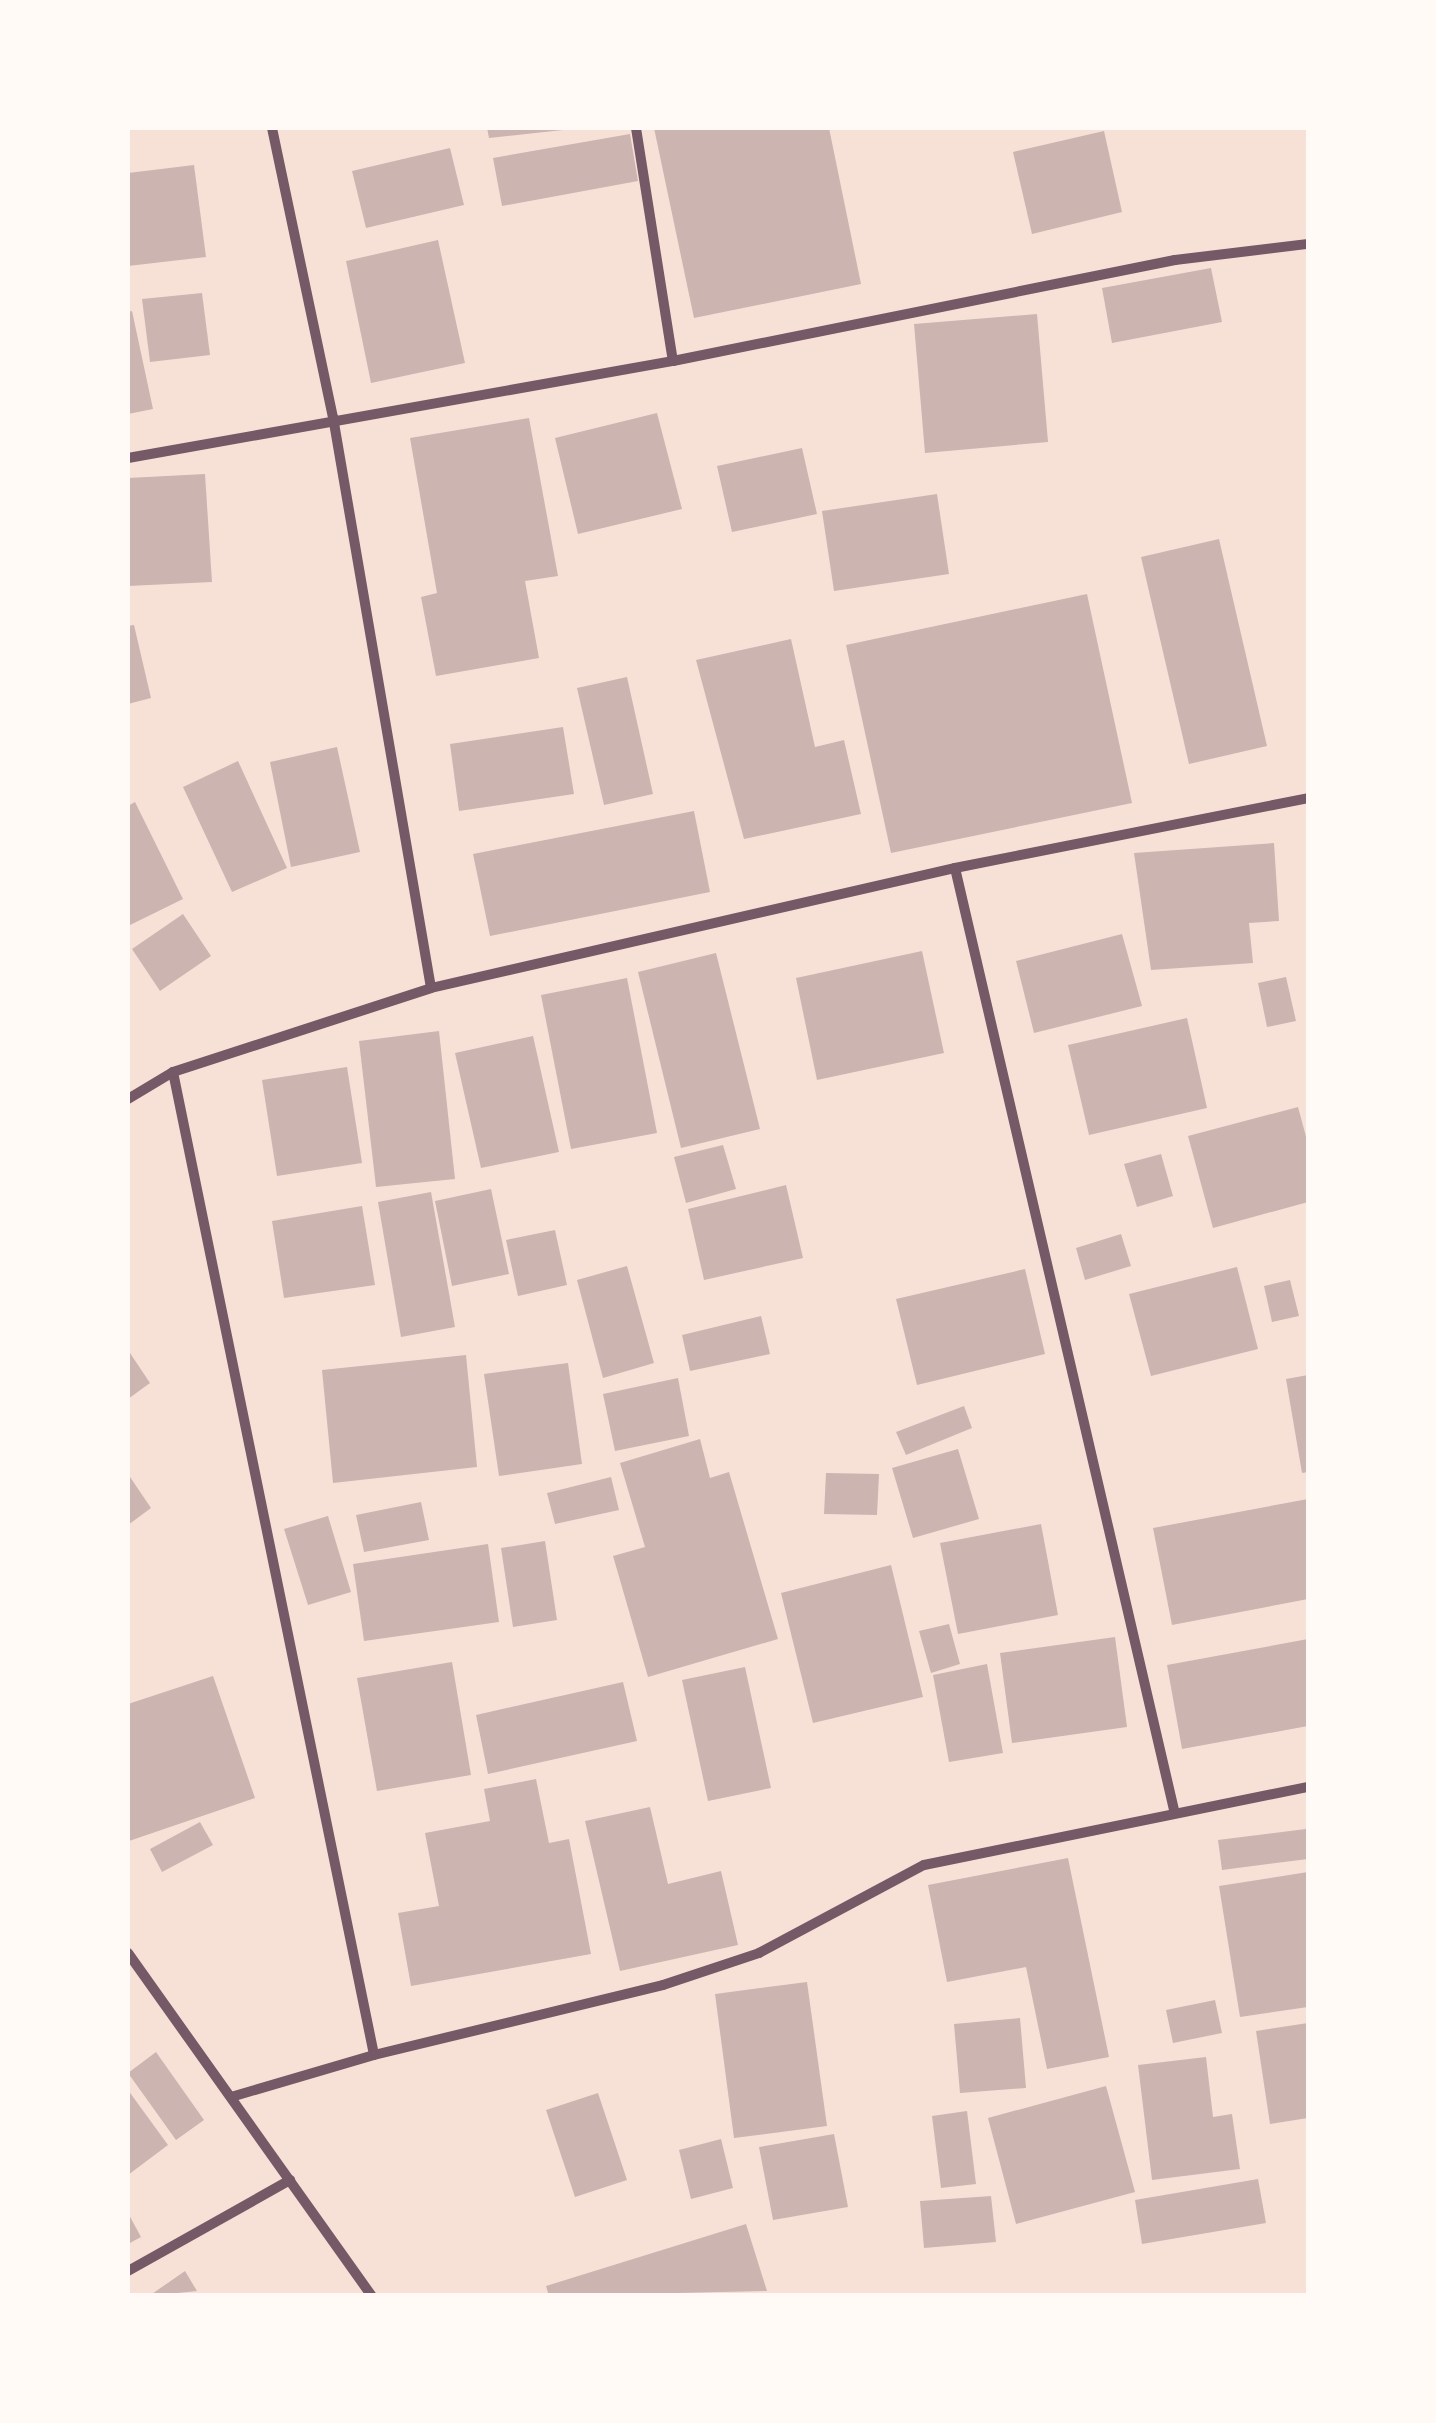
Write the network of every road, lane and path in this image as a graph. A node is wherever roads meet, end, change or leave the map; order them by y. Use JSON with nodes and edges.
{"nodes":[{"id":1,"x":272,"y":128,"type":"edge"},
{"id":2,"x":636,"y":128,"type":"edge"},
{"id":3,"x":1308,"y":244,"type":"edge"},
{"id":4,"x":674,"y":361,"type":"junction"},
{"id":5,"x":333,"y":417,"type":"junction"},
{"id":6,"x":128,"y":458,"type":"edge"},
{"id":7,"x":1308,"y":798,"type":"edge"},
{"id":8,"x":955,"y":868,"type":"junction"},
{"id":9,"x":431,"y":988,"type":"junction"},
{"id":10,"x":173,"y":1072,"type":"junction"},
{"id":11,"x":128,"y":1098,"type":"edge"},
{"id":12,"x":1308,"y":1787,"type":"edge"},
{"id":13,"x":1174,"y":1810,"type":"junction"},
{"id":14,"x":128,"y":1953,"type":"edge"},
{"id":15,"x":374,"y":2055,"type":"junction"},
{"id":16,"x":231,"y":2098,"type":"junction"},
{"id":17,"x":290,"y":2180,"type":"junction"},
{"id":18,"x":128,"y":2271,"type":"edge"},
{"id":19,"x":372,"y":2296,"type":"edge"}],
"edges":[{"from":1,"to":5,"type":"street"},
{"from":2,"to":4,"type":"street"},
{"from":3,"to":4,"type":"street"},
{"from":4,"to":5,"type":"street"},
{"from":5,"to":6,"type":"street"},
{"from":5,"to":9,"type":"street"},
{"from":7,"to":8,"type":"street"},
{"from":8,"to":9,"type":"street"},
{"from":8,"to":13,"type":"street"},
{"from":9,"to":10,"type":"street"},
{"from":10,"to":11,"type":"street"},
{"from":10,"to":15,"type":"street"},
{"from":12,"to":13,"type":"street"},
{"from":13,"to":15,"type":"street"},
{"from":14,"to":16,"type":"street"},
{"from":15,"to":16,"type":"street"},
{"from":16,"to":17,"type":"street"},
{"from":17,"to":18,"type":"street"},
{"from":17,"to":19,"type":"street"}]}
